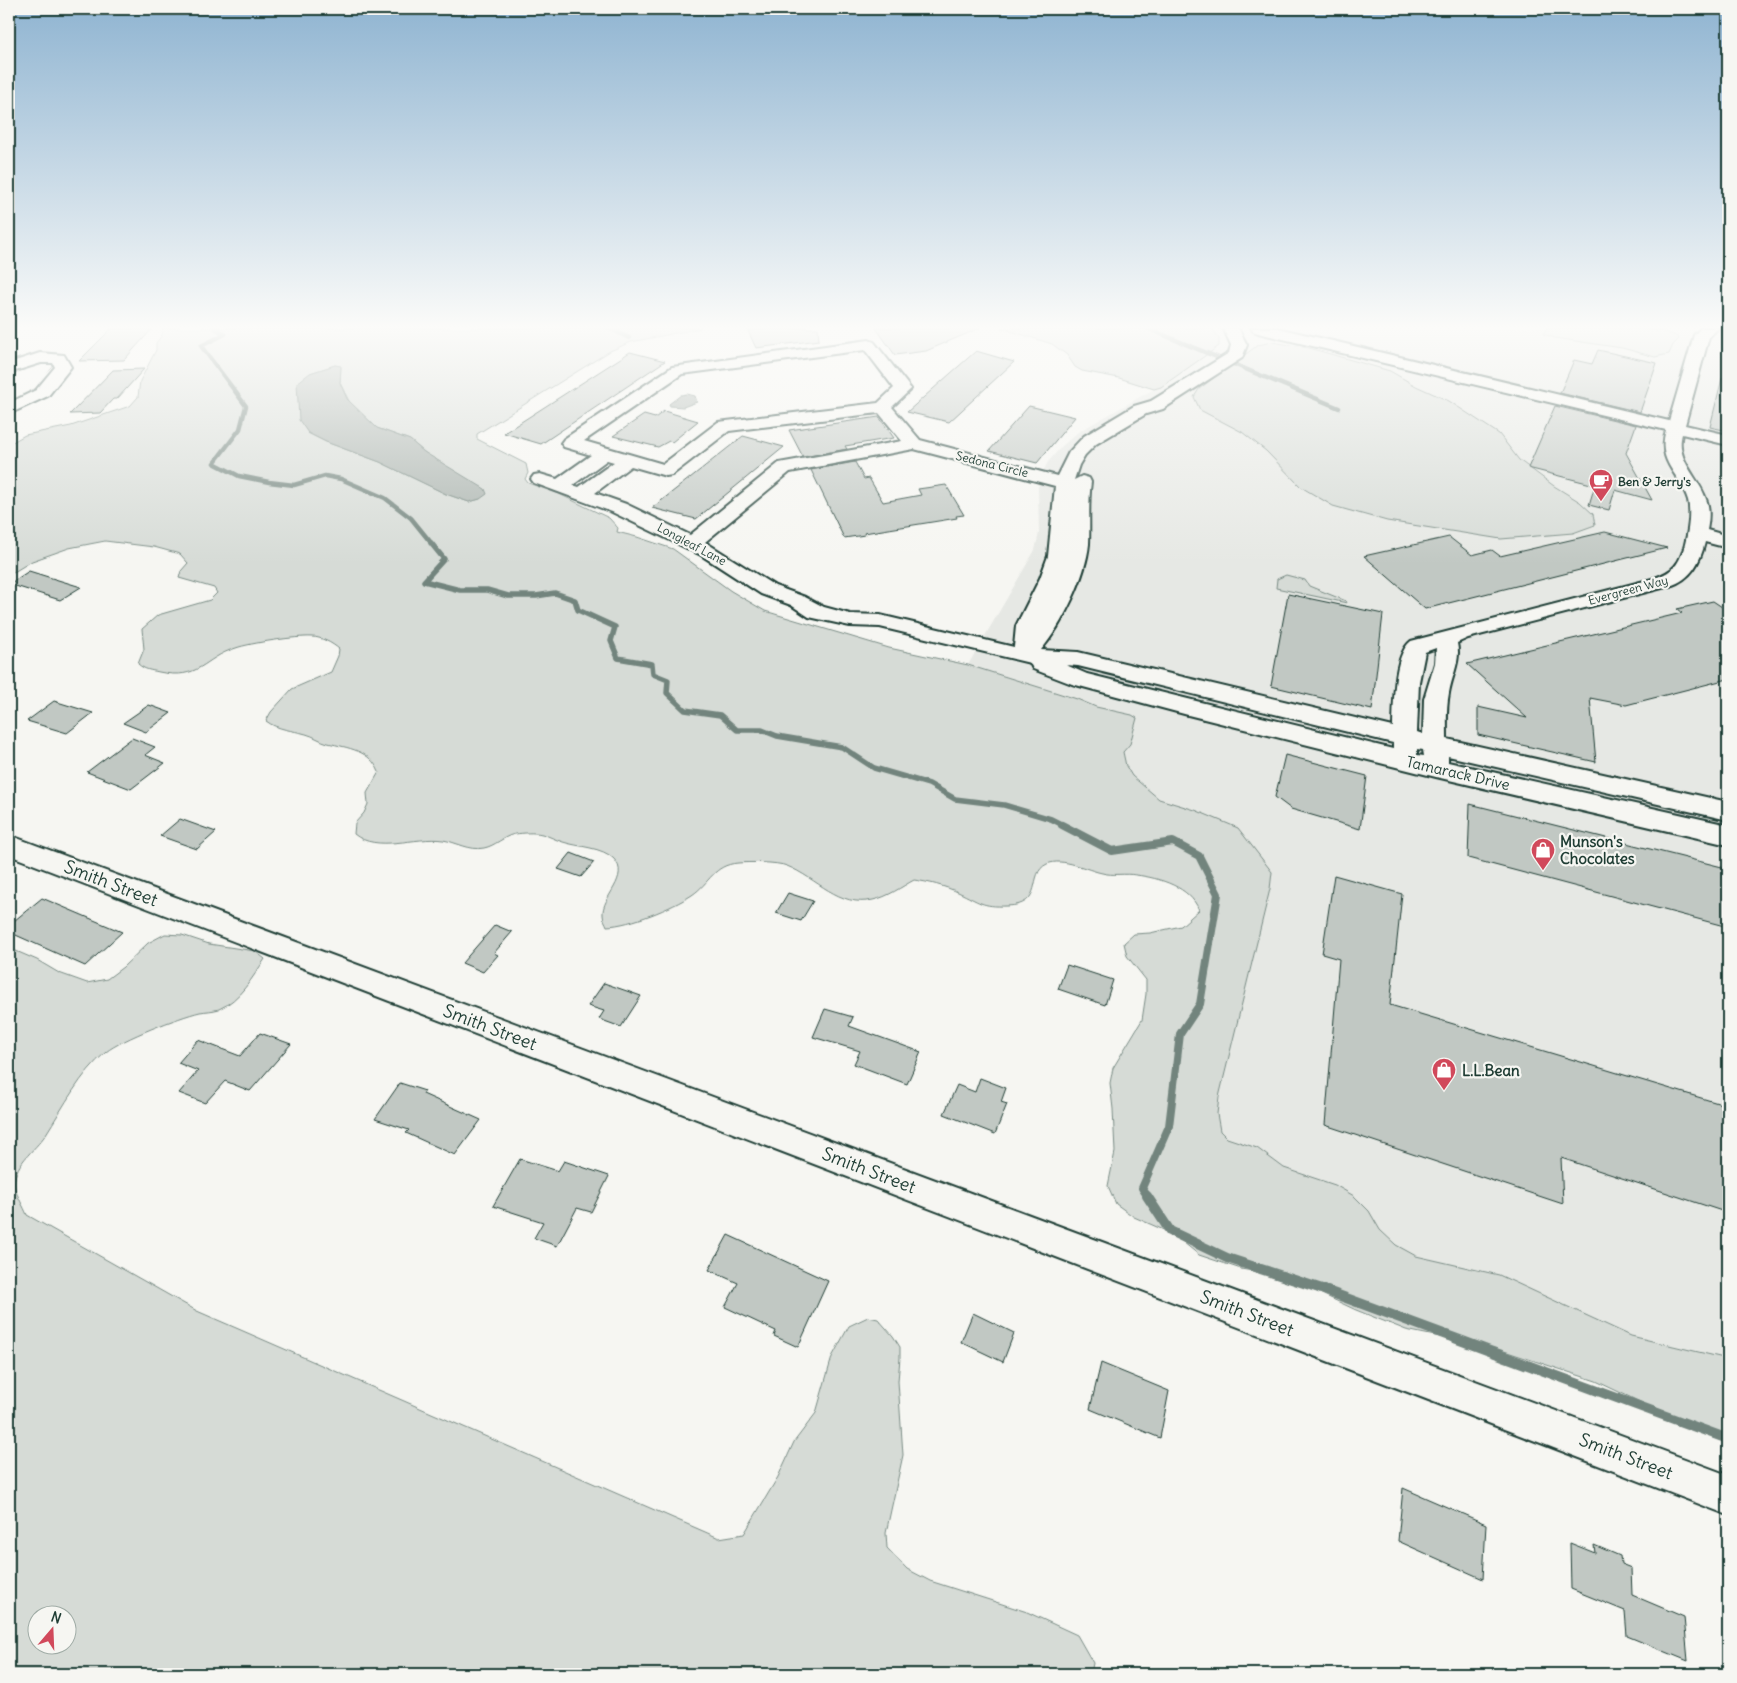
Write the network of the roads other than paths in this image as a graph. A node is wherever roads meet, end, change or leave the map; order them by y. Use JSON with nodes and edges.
{"nodes":[{"id":1,"x":623,"y":407,"type":"edge"},
{"id":2,"x":883,"y":407,"type":"joint"},
{"id":3,"x":1156,"y":407,"type":"edge"},
{"id":4,"x":1589,"y":407,"type":"edge"},
{"id":5,"x":1681,"y":407,"type":"edge"},
{"id":6,"x":1675,"y":427,"type":"junction"},
{"id":7,"x":1728,"y":440,"type":"edge"},
{"id":8,"x":914,"y":444,"type":"junction"},
{"id":9,"x":605,"y":453,"type":"junction"},
{"id":10,"x":628,"y":460,"type":"junction"},
{"id":11,"x":540,"y":479,"type":"dead end"},
{"id":12,"x":560,"y":485,"type":"junction"},
{"id":13,"x":1072,"y":485,"type":"junction"},
{"id":14,"x":582,"y":493,"type":"junction"},
{"id":15,"x":1696,"y":533,"type":"junction"},
{"id":16,"x":1728,"y":542,"type":"edge"},
{"id":17,"x":692,"y":543,"type":"junction"},
{"id":18,"x":1445,"y":640,"type":"junction"},
{"id":19,"x":1024,"y":656,"type":"junction"},
{"id":20,"x":1405,"y":749,"type":"junction"},
{"id":21,"x":1436,"y":756,"type":"junction"},
{"id":22,"x":1728,"y":811,"type":"edge"},
{"id":23,"x":1728,"y":834,"type":"edge"},
{"id":24,"x":9,"y":845,"type":"edge"},
{"id":25,"x":1728,"y":1494,"type":"edge"}],
"edges":[{"from":1,"to":9,"type":"street"},
{"from":2,"to":8,"type":"street"},
{"from":2,"to":10,"type":"street"},
{"from":3,"to":13,"type":"street"},
{"from":4,"to":6,"type":"street"},
{"from":5,"to":6,"type":"street","name":"Evergreen Way"},
{"from":6,"to":7,"type":"street"},
{"from":6,"to":15,"type":"street","name":"Evergreen Way"},
{"from":8,"to":13,"type":"street","name":"Sedona Circle"},
{"from":8,"to":17,"type":"street","name":"Sedona Circle"},
{"from":9,"to":10,"type":"street"},
{"from":9,"to":12,"type":"street"},
{"from":10,"to":14,"type":"street"},
{"from":11,"to":12,"type":"street","name":"Longleaf Lane"},
{"from":12,"to":14,"type":"street","name":"Longleaf Lane"},
{"from":13,"to":19,"type":"street"},
{"from":14,"to":17,"type":"street","name":"Longleaf Lane"},
{"from":15,"to":16,"type":"street"},
{"from":15,"to":18,"type":"street","name":"Evergreen Way"},
{"from":17,"to":19,"type":"street","name":"Longleaf Lane"},
{"from":18,"to":20,"type":"street","name":"Evergreen Way"},
{"from":18,"to":21,"type":"street"},
{"from":19,"to":20,"type":"street","name":"Tamarack Drive"},
{"from":20,"to":21,"type":"street","name":"Tamarack Drive"},
{"from":21,"to":22,"type":"street","name":"Tamarack Drive"},
{"from":21,"to":23,"type":"street","name":"Tamarack Drive"},
{"from":24,"to":25,"type":"street","name":"Smith Street"}]}
